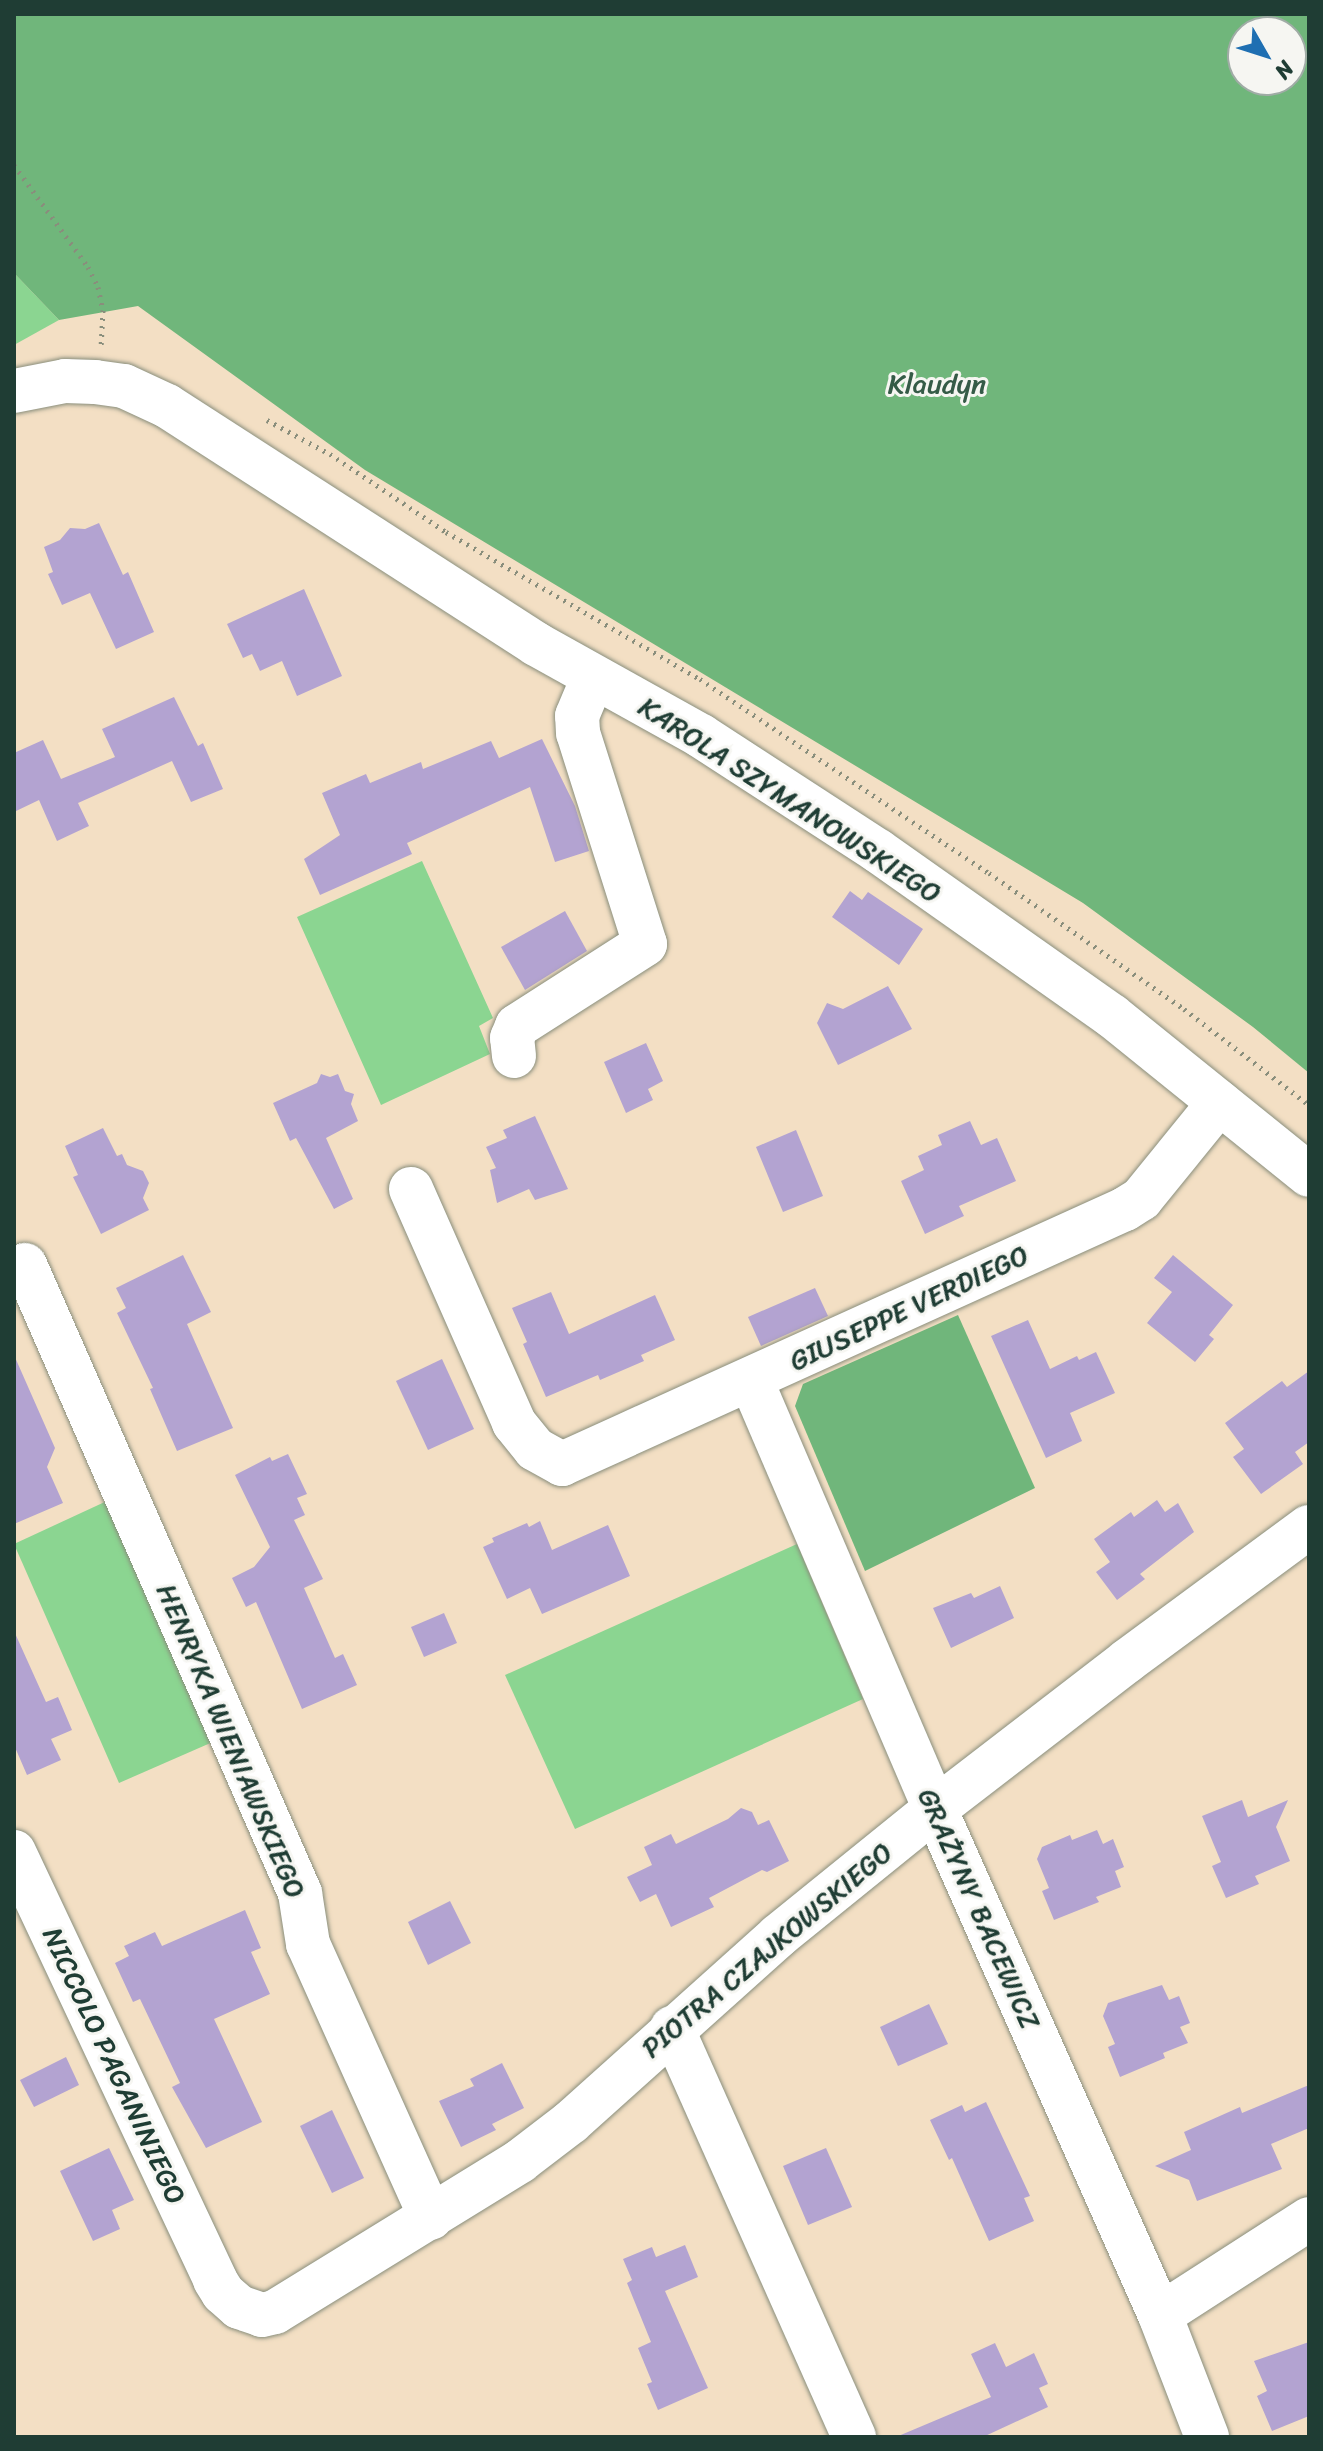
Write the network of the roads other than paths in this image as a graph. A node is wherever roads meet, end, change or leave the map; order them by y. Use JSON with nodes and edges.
{"nodes":[{"id":1,"x":14,"y":391,"type":"edge"},
{"id":2,"x":593,"y":678,"type":"junction"},
{"id":3,"x":514,"y":1056,"type":"dead end"},
{"id":4,"x":1219,"y":1103,"type":"junction"},
{"id":5,"x":1309,"y":1175,"type":"edge"},
{"id":6,"x":411,"y":1189,"type":"dead end"},
{"id":7,"x":25,"y":1265,"type":"dead end"},
{"id":8,"x":751,"y":1380,"type":"junction"},
{"id":9,"x":1309,"y":1527,"type":"edge"},
{"id":10,"x":935,"y":1809,"type":"junction"},
{"id":11,"x":14,"y":1852,"type":"edge"},
{"id":12,"x":672,"y":2028,"type":"junction"},
{"id":13,"x":431,"y":2218,"type":"junction"},
{"id":14,"x":1309,"y":2219,"type":"edge"},
{"id":15,"x":215,"y":2280,"type":"joint"},
{"id":16,"x":1160,"y":2315,"type":"junction"},
{"id":17,"x":854,"y":2437,"type":"edge"},
{"id":18,"x":1207,"y":2437,"type":"edge"}],
"edges":[{"from":1,"to":2,"type":"street","name":"KAROLA SZYMANOWSKIEGO"},
{"from":2,"to":3,"type":"street"},
{"from":2,"to":4,"type":"street","name":"KAROLA SZYMANOWSKIEGO"},
{"from":4,"to":5,"type":"street","name":"KAROLA SZYMANOWSKIEGO"},
{"from":4,"to":8,"type":"street","name":"GIUSEPPE VERDIEGO"},
{"from":6,"to":8,"type":"street","name":"GIUSEPPE VERDIEGO"},
{"from":7,"to":13,"type":"street","name":"HENRYKA WIENIAWSKIEGO"},
{"from":8,"to":10,"type":"street","name":"GRAŻYNY BACEWICZ"},
{"from":9,"to":10,"type":"street","name":"PIOTRA CZAJKOWSKIEGO"},
{"from":10,"to":12,"type":"street","name":"PIOTRA CZAJKOWSKIEGO"},
{"from":10,"to":16,"type":"street","name":"GRAŻYNY BACEWICZ"},
{"from":11,"to":15,"type":"street","name":"NICCOLO PAGANINIEGO"},
{"from":12,"to":13,"type":"street","name":"PIOTRA CZAJKOWSKIEGO"},
{"from":12,"to":17,"type":"street"},
{"from":13,"to":15,"type":"street","name":"PIOTRA CZAJKOWSKIEGO"},
{"from":14,"to":16,"type":"street"},
{"from":16,"to":18,"type":"street","name":"GRAŻYNY BACEWICZ"}]}
